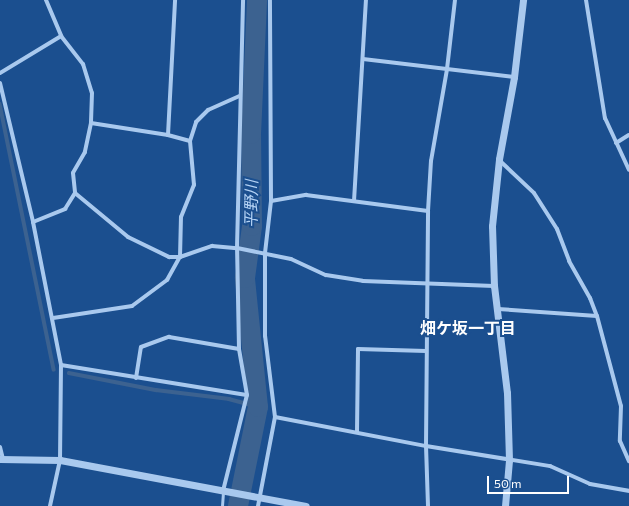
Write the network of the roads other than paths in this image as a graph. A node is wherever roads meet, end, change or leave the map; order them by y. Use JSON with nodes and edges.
{"nodes":[{"id":1,"x":46,"y":0,"type":"edge"},
{"id":2,"x":175,"y":0,"type":"edge"},
{"id":3,"x":243,"y":0,"type":"edge"},
{"id":4,"x":270,"y":0,"type":"edge"},
{"id":5,"x":366,"y":0,"type":"edge"},
{"id":6,"x":455,"y":0,"type":"edge"},
{"id":7,"x":523,"y":0,"type":"edge"},
{"id":8,"x":586,"y":0,"type":"edge"},
{"id":9,"x":61,"y":36,"type":"junction"},
{"id":10,"x":363,"y":59,"type":"junction"},
{"id":11,"x":447,"y":69,"type":"junction"},
{"id":12,"x":0,"y":73,"type":"edge"},
{"id":13,"x":514,"y":77,"type":"junction"},
{"id":14,"x":0,"y":83,"type":"edge"},
{"id":15,"x":240,"y":96,"type":"junction"},
{"id":16,"x":92,"y":124,"type":"junction"},
{"id":17,"x":168,"y":135,"type":"junction"},
{"id":18,"x":629,"y":135,"type":"edge"},
{"id":19,"x":190,"y":141,"type":"junction"},
{"id":20,"x":616,"y":143,"type":"junction"},
{"id":21,"x":499,"y":159,"type":"junction"},
{"id":22,"x":629,"y":170,"type":"edge"},
{"id":23,"x":75,"y":193,"type":"junction"},
{"id":24,"x":271,"y":201,"type":"junction"},
{"id":25,"x":354,"y":201,"type":"junction"},
{"id":26,"x":428,"y":211,"type":"junction"},
{"id":27,"x":34,"y":222,"type":"junction"},
{"id":28,"x":237,"y":248,"type":"junction"},
{"id":29,"x":265,"y":253,"type":"junction"},
{"id":30,"x":180,"y":257,"type":"junction"},
{"id":31,"x":426,"y":284,"type":"junction"},
{"id":32,"x":494,"y":286,"type":"junction"},
{"id":33,"x":498,"y":309,"type":"junction"},
{"id":34,"x":597,"y":316,"type":"junction"},
{"id":35,"x":53,"y":318,"type":"junction"},
{"id":36,"x":239,"y":349,"type":"junction"},
{"id":37,"x":426,"y":351,"type":"junction"},
{"id":38,"x":60,"y":365,"type":"junction"},
{"id":39,"x":136,"y":378,"type":"junction"},
{"id":40,"x":248,"y":395,"type":"junction"},
{"id":41,"x":275,"y":416,"type":"junction"},
{"id":42,"x":358,"y":432,"type":"junction"},
{"id":43,"x":426,"y":446,"type":"junction"},
{"id":44,"x":0,"y":447,"type":"edge"},
{"id":45,"x":2,"y":459,"type":"edge"},
{"id":46,"x":60,"y":460,"type":"junction"},
{"id":47,"x":509,"y":460,"type":"junction"},
{"id":48,"x":629,"y":461,"type":"edge"},
{"id":49,"x":629,"y":491,"type":"edge"},
{"id":50,"x":226,"y":492,"type":"junction"},
{"id":51,"x":258,"y":496,"type":"junction"},
{"id":52,"x":50,"y":506,"type":"edge"},
{"id":53,"x":222,"y":506,"type":"edge"},
{"id":54,"x":258,"y":506,"type":"edge"},
{"id":55,"x":306,"y":506,"type":"edge"},
{"id":56,"x":428,"y":506,"type":"edge"},
{"id":57,"x":505,"y":506,"type":"edge"}],
"edges":[{"from":1,"to":9,"type":"street"},
{"from":2,"to":17,"type":"street"},
{"from":3,"to":15,"type":"street"},
{"from":4,"to":24,"type":"street"},
{"from":5,"to":10,"type":"street"},
{"from":6,"to":11,"type":"street"},
{"from":7,"to":13,"type":"street"},
{"from":8,"to":20,"type":"street"},
{"from":9,"to":12,"type":"street"},
{"from":9,"to":16,"type":"street"},
{"from":10,"to":11,"type":"street"},
{"from":10,"to":25,"type":"street"},
{"from":11,"to":13,"type":"street"},
{"from":11,"to":26,"type":"street"},
{"from":13,"to":21,"type":"street"},
{"from":14,"to":27,"type":"street"},
{"from":15,"to":19,"type":"street"},
{"from":15,"to":28,"type":"street"},
{"from":16,"to":17,"type":"street"},
{"from":16,"to":23,"type":"street"},
{"from":17,"to":19,"type":"street"},
{"from":18,"to":20,"type":"street"},
{"from":19,"to":30,"type":"street"},
{"from":20,"to":22,"type":"street"},
{"from":21,"to":32,"type":"street"},
{"from":21,"to":34,"type":"street"},
{"from":23,"to":27,"type":"street"},
{"from":23,"to":30,"type":"street"},
{"from":24,"to":25,"type":"street"},
{"from":24,"to":29,"type":"street"},
{"from":25,"to":26,"type":"street"},
{"from":26,"to":31,"type":"street"},
{"from":27,"to":35,"type":"street"},
{"from":28,"to":29,"type":"street"},
{"from":28,"to":30,"type":"street"},
{"from":28,"to":36,"type":"street"},
{"from":29,"to":31,"type":"street"},
{"from":29,"to":41,"type":"street"},
{"from":30,"to":35,"type":"street"},
{"from":31,"to":32,"type":"street"},
{"from":31,"to":37,"type":"street"},
{"from":32,"to":33,"type":"street"},
{"from":33,"to":34,"type":"street"},
{"from":33,"to":47,"type":"street"},
{"from":34,"to":48,"type":"street"},
{"from":35,"to":38,"type":"street"},
{"from":36,"to":39,"type":"street"},
{"from":36,"to":40,"type":"street"},
{"from":37,"to":42,"type":"street"},
{"from":37,"to":43,"type":"street"},
{"from":38,"to":39,"type":"street"},
{"from":38,"to":46,"type":"street"},
{"from":39,"to":40,"type":"street"},
{"from":40,"to":50,"type":"street"},
{"from":41,"to":42,"type":"street"},
{"from":41,"to":51,"type":"street"},
{"from":42,"to":43,"type":"street"},
{"from":43,"to":47,"type":"street"},
{"from":43,"to":56,"type":"street"},
{"from":44,"to":45,"type":"street"},
{"from":45,"to":46,"type":"street"},
{"from":46,"to":50,"type":"street"},
{"from":46,"to":52,"type":"street"},
{"from":47,"to":49,"type":"street"},
{"from":47,"to":57,"type":"street"},
{"from":50,"to":51,"type":"street"},
{"from":50,"to":53,"type":"lane"},
{"from":51,"to":54,"type":"street"},
{"from":51,"to":55,"type":"street"}]}
